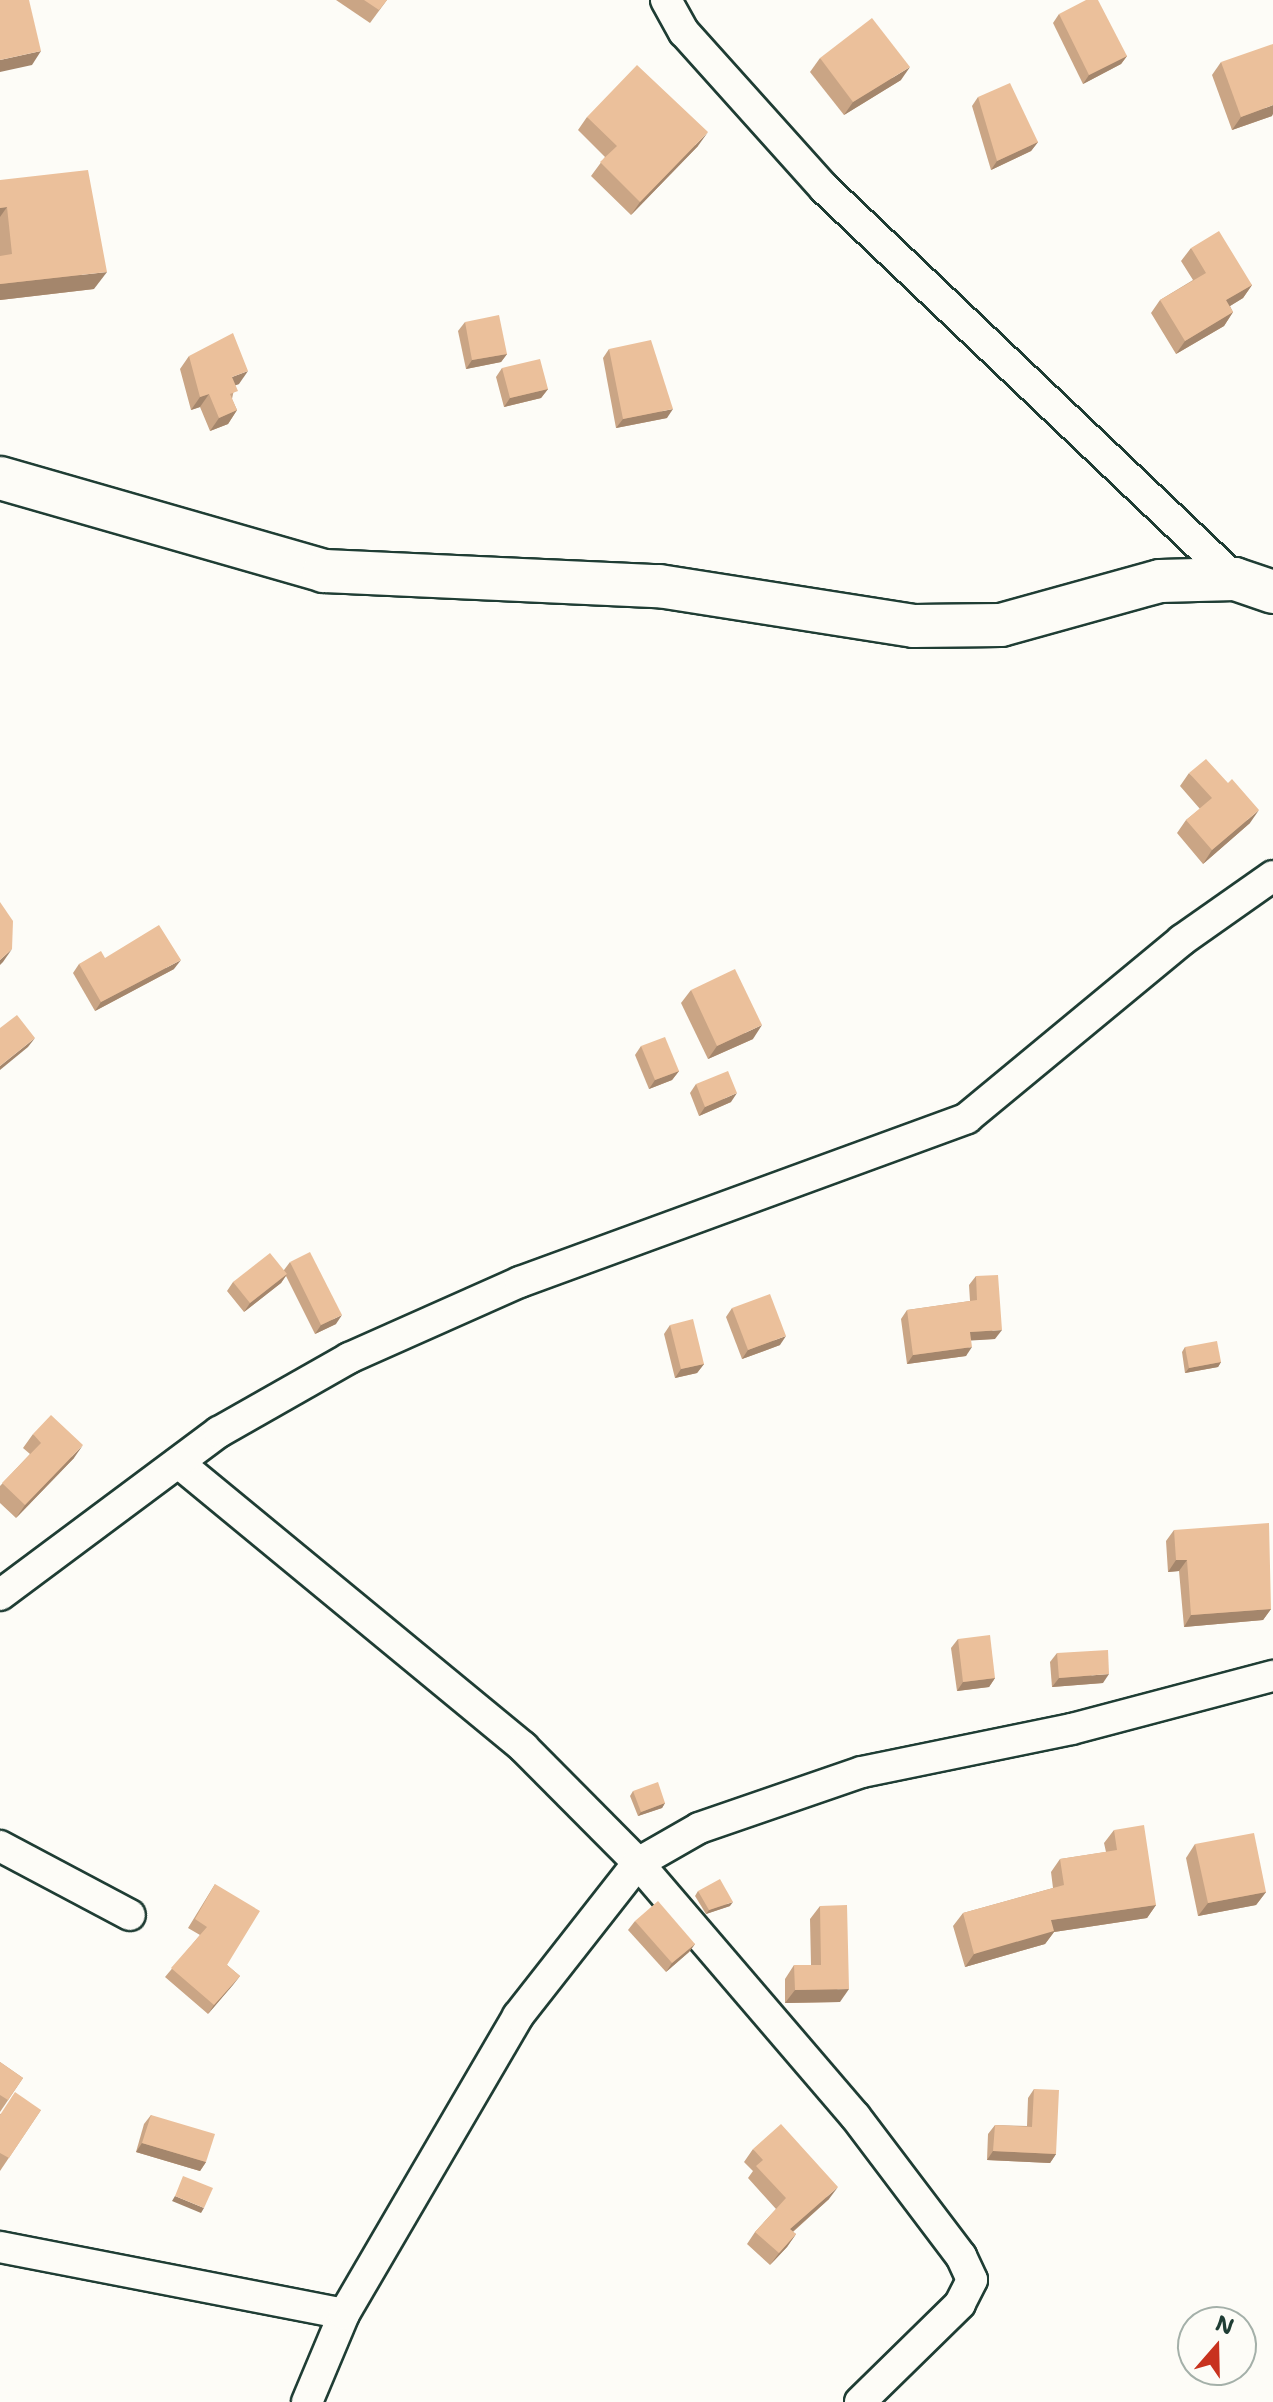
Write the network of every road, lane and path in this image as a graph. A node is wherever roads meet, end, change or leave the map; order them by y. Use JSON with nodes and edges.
{"nodes":[{"id":1,"x":666,"y":0,"type":"edge"},
{"id":2,"x":0,"y":478,"type":"edge"},
{"id":3,"x":1254,"y":586,"type":"edge"},
{"id":4,"x":1273,"y":876,"type":"edge"},
{"id":5,"x":180,"y":1464,"type":"junction"},
{"id":6,"x":0,"y":1595,"type":"edge"},
{"id":7,"x":1273,"y":1676,"type":"edge"},
{"id":8,"x":0,"y":1846,"type":"edge"},
{"id":9,"x":638,"y":1863,"type":"junction"},
{"id":10,"x":130,"y":1915,"type":"dead end"},
{"id":11,"x":0,"y":2247,"type":"edge"},
{"id":12,"x":344,"y":2314,"type":"junction"},
{"id":13,"x":307,"y":2402,"type":"edge"},
{"id":14,"x":860,"y":2402,"type":"edge"}],
"edges":[{"from":1,"to":3,"type":"street"},
{"from":2,"to":3,"type":"highway"},
{"from":4,"to":5,"type":"street"},
{"from":5,"to":6,"type":"street"},
{"from":5,"to":9,"type":"street"},
{"from":7,"to":9,"type":"street"},
{"from":8,"to":10,"type":"street"},
{"from":9,"to":12,"type":"street"},
{"from":9,"to":14,"type":"street"},
{"from":11,"to":12,"type":"street"},
{"from":12,"to":13,"type":"street"}]}
